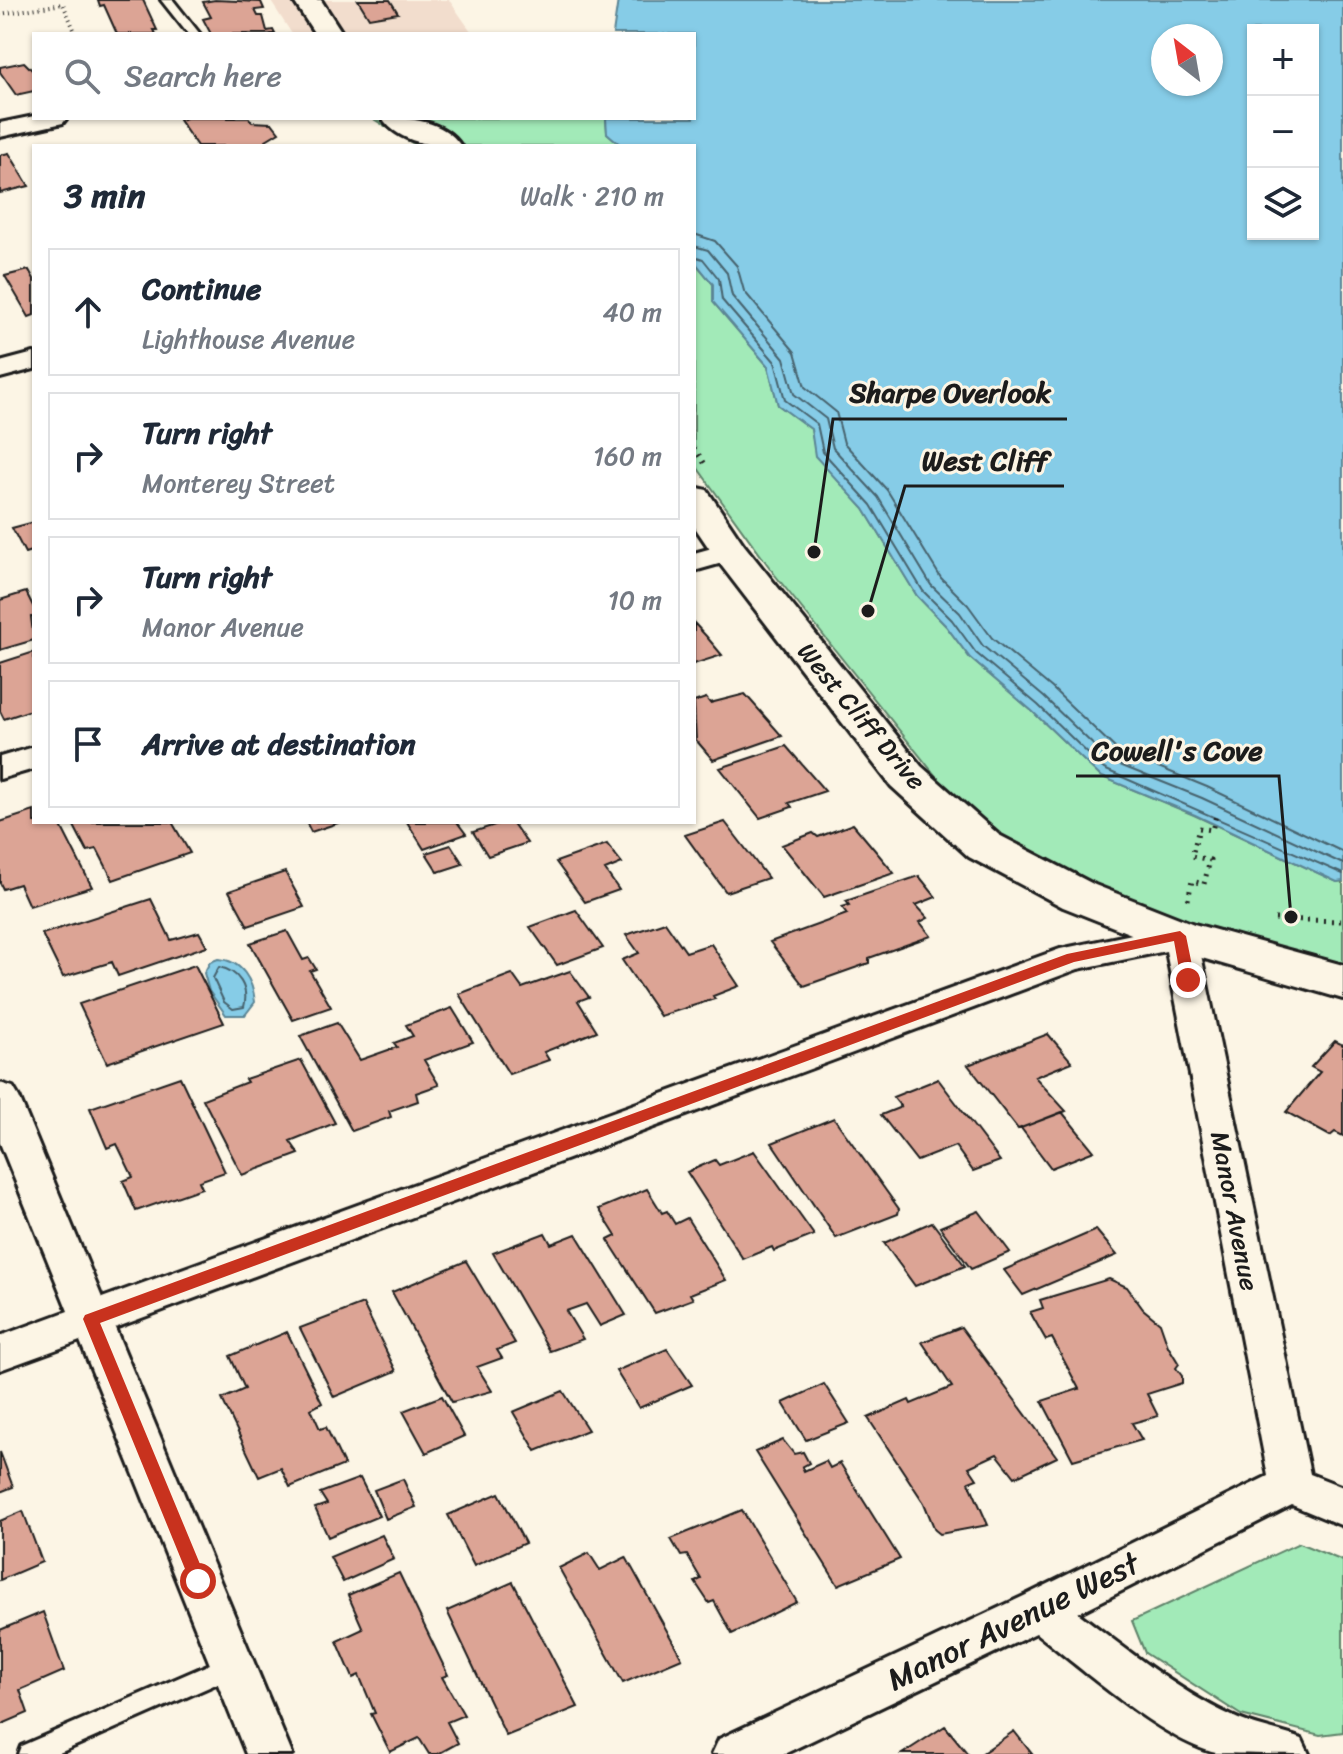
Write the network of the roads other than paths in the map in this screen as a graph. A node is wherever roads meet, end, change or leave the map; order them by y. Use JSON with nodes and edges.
{"nodes":[{"id":1,"x":167,"y":0,"type":"edge"},
{"id":2,"x":307,"y":0,"type":"edge"},
{"id":3,"x":192,"y":32,"type":"edge"},
{"id":4,"x":328,"y":32,"type":"edge"},
{"id":5,"x":46,"y":120,"type":"edge"},
{"id":6,"x":400,"y":120,"type":"edge"},
{"id":7,"x":0,"y":130,"type":"edge"},
{"id":8,"x":442,"y":144,"type":"edge"},
{"id":9,"x":32,"y":362,"type":"edge"},
{"id":10,"x":0,"y":370,"type":"edge"},
{"id":11,"x":703,"y":486,"type":"edge"},
{"id":12,"x":712,"y":557,"type":"edge"},
{"id":13,"x":32,"y":759,"type":"edge"},
{"id":14,"x":0,"y":768,"type":"edge"},
{"id":15,"x":1180,"y":936,"type":"junction"},
{"id":16,"x":1343,"y":982,"type":"edge"},
{"id":17,"x":0,"y":1097,"type":"edge"},
{"id":18,"x":91,"y":1319,"type":"junction"},
{"id":19,"x":0,"y":1353,"type":"edge"},
{"id":20,"x":1291,"y":1485,"type":"junction"},
{"id":21,"x":1343,"y":1507,"type":"edge"},
{"id":22,"x":1040,"y":1610,"type":"junction"},
{"id":23,"x":233,"y":1665,"type":"junction"},
{"id":24,"x":30,"y":1754,"type":"edge"},
{"id":25,"x":269,"y":1754,"type":"edge"},
{"id":26,"x":735,"y":1754,"type":"edge"},
{"id":27,"x":1286,"y":1754,"type":"edge"}],
"edges":[{"from":1,"to":3,"type":"lane"},
{"from":2,"to":4,"type":"street"},
{"from":5,"to":7,"type":"street"},
{"from":6,"to":8,"type":"street"},
{"from":9,"to":10,"type":"street"},
{"from":11,"to":12,"type":"street","name":"West Cliff Drive"},
{"from":12,"to":15,"type":"street","name":"West Cliff Drive"},
{"from":13,"to":14,"type":"street"},
{"from":15,"to":16,"type":"street","name":"West Cliff Drive"},
{"from":15,"to":18,"type":"street"},
{"from":15,"to":20,"type":"street","name":"Manor Avenue"},
{"from":17,"to":18,"type":"street"},
{"from":18,"to":19,"type":"street"},
{"from":18,"to":23,"type":"street"},
{"from":20,"to":21,"type":"street"},
{"from":20,"to":22,"type":"street","name":"Manor Avenue West"},
{"from":22,"to":26,"type":"street","name":"Manor Avenue West"},
{"from":22,"to":27,"type":"street"},
{"from":23,"to":24,"type":"lane"},
{"from":23,"to":25,"type":"street"}]}
